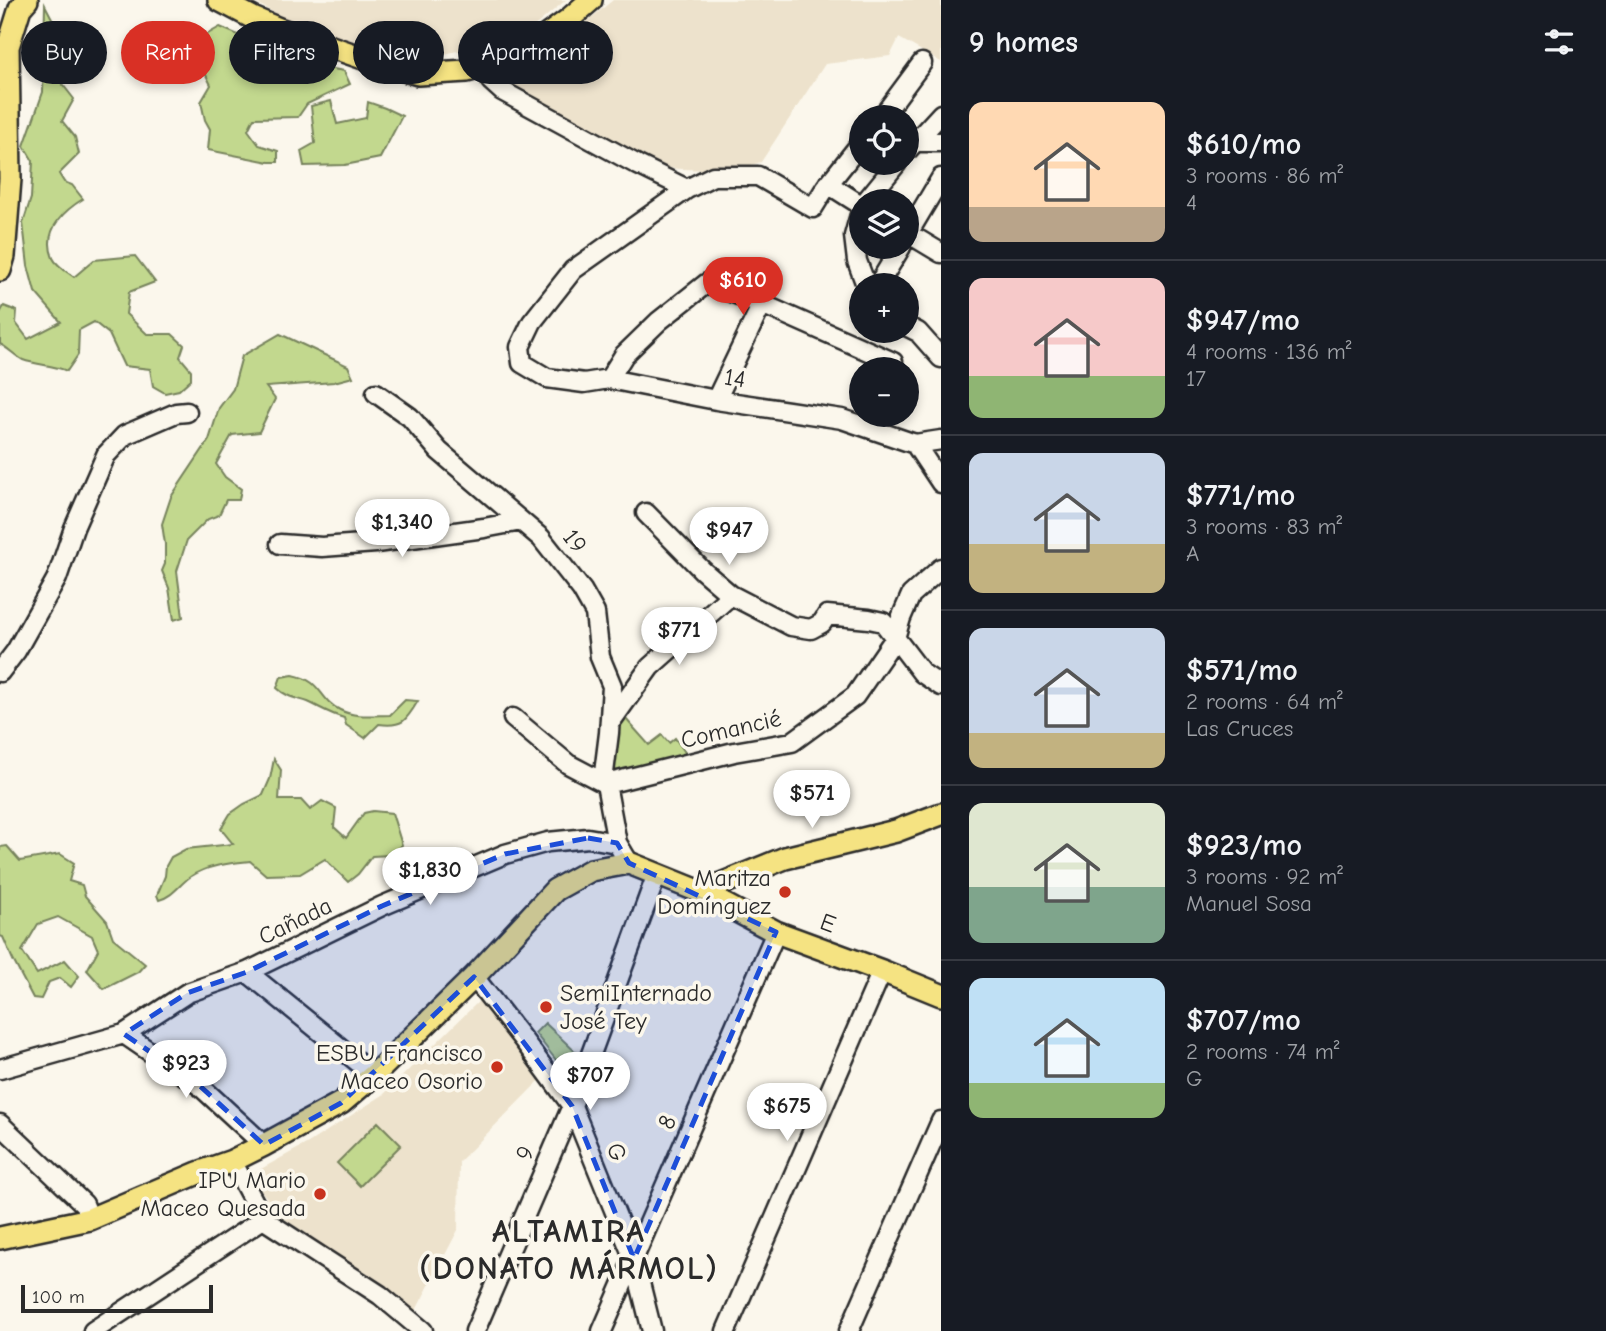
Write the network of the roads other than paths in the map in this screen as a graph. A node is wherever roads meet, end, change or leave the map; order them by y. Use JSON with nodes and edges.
{"nodes":[{"id":1,"x":27,"y":0,"type":"edge"},
{"id":2,"x":219,"y":0,"type":"edge"},
{"id":3,"x":591,"y":0,"type":"edge"},
{"id":4,"x":568,"y":21,"type":"edge"},
{"id":5,"x":922,"y":64,"type":"dead end"},
{"id":6,"x":458,"y":72,"type":"edge"},
{"id":7,"x":494,"y":84,"type":"edge"},
{"id":8,"x":890,"y":105,"type":"edge"},
{"id":9,"x":941,"y":114,"type":"edge"},
{"id":10,"x":919,"y":134,"type":"edge"},
{"id":11,"x":941,"y":142,"type":"edge"},
{"id":12,"x":919,"y":143,"type":"edge"},
{"id":13,"x":849,"y":158,"type":"edge"},
{"id":14,"x":887,"y":175,"type":"edge"},
{"id":15,"x":941,"y":178,"type":"edge"},
{"id":16,"x":828,"y":184,"type":"junction"},
{"id":17,"x":687,"y":189,"type":"junction"},
{"id":18,"x":876,"y":189,"type":"edge"},
{"id":19,"x":849,"y":197,"type":"edge"},
{"id":20,"x":919,"y":214,"type":"edge"},
{"id":21,"x":919,"y":243,"type":"edge"},
{"id":22,"x":941,"y":253,"type":"edge"},
{"id":23,"x":0,"y":270,"type":"edge"},
{"id":24,"x":762,"y":304,"type":"junction"},
{"id":25,"x":919,"y":333,"type":"edge"},
{"id":26,"x":882,"y":357,"type":"edge"},
{"id":27,"x":941,"y":358,"type":"edge"},
{"id":28,"x":609,"y":379,"type":"junction"},
{"id":29,"x":376,"y":393,"type":"dead end"},
{"id":30,"x":716,"y":400,"type":"junction"},
{"id":31,"x":187,"y":412,"type":"dead end"},
{"id":32,"x":941,"y":440,"type":"edge"},
{"id":33,"x":915,"y":444,"type":"junction"},
{"id":34,"x":941,"y":483,"type":"edge"},
{"id":35,"x":646,"y":513,"type":"dead end"},
{"id":36,"x":521,"y":521,"type":"junction"},
{"id":37,"x":280,"y":544,"type":"dead end"},
{"id":38,"x":941,"y":568,"type":"edge"},
{"id":39,"x":732,"y":595,"type":"junction"},
{"id":40,"x":895,"y":638,"type":"junction"},
{"id":41,"x":0,"y":672,"type":"edge"},
{"id":42,"x":941,"y":686,"type":"edge"},
{"id":43,"x":513,"y":718,"type":"dead end"},
{"id":44,"x":610,"y":723,"type":"junction"},
{"id":45,"x":606,"y":785,"type":"junction"},
{"id":46,"x":941,"y":814,"type":"edge"},
{"id":47,"x":617,"y":843,"type":"junction"},
{"id":48,"x":629,"y":863,"type":"junction"},
{"id":49,"x":657,"y":874,"type":"junction"},
{"id":50,"x":701,"y":892,"type":"junction"},
{"id":51,"x":776,"y":932,"type":"junction"},
{"id":52,"x":882,"y":971,"type":"junction"},
{"id":53,"x":247,"y":972,"type":"junction"},
{"id":54,"x":474,"y":977,"type":"junction"},
{"id":55,"x":941,"y":995,"type":"edge"},
{"id":56,"x":124,"y":1034,"type":"junction"},
{"id":57,"x":0,"y":1069,"type":"edge"},
{"id":58,"x":374,"y":1075,"type":"junction"},
{"id":59,"x":572,"y":1107,"type":"junction"},
{"id":60,"x":941,"y":1121,"type":"edge"},
{"id":61,"x":0,"y":1125,"type":"edge"},
{"id":62,"x":264,"y":1145,"type":"junction"},
{"id":63,"x":232,"y":1161,"type":"junction"},
{"id":64,"x":90,"y":1219,"type":"junction"},
{"id":65,"x":263,"y":1219,"type":"junction"},
{"id":66,"x":0,"y":1238,"type":"edge"},
{"id":67,"x":634,"y":1259,"type":"junction"},
{"id":68,"x":93,"y":1331,"type":"edge"},
{"id":69,"x":423,"y":1331,"type":"edge"},
{"id":70,"x":475,"y":1331,"type":"edge"},
{"id":71,"x":602,"y":1331,"type":"edge"},
{"id":72,"x":652,"y":1331,"type":"edge"},
{"id":73,"x":726,"y":1331,"type":"edge"},
{"id":74,"x":849,"y":1331,"type":"edge"}],
"edges":[{"from":1,"to":23,"type":"main road"},
{"from":2,"to":6,"type":"main road"},
{"from":3,"to":4,"type":"main road"},
{"from":5,"to":8,"type":"street"},
{"from":7,"to":17,"type":"street"},
{"from":9,"to":10,"type":"street"},
{"from":11,"to":12,"type":"street"},
{"from":13,"to":16,"type":"street"},
{"from":14,"to":18,"type":"street"},
{"from":15,"to":20,"type":"street"},
{"from":16,"to":17,"type":"street"},
{"from":16,"to":19,"type":"street"},
{"from":17,"to":28,"type":"street","name":"14"},
{"from":21,"to":22,"type":"street"},
{"from":24,"to":26,"type":"street"},
{"from":24,"to":28,"type":"street"},
{"from":24,"to":30,"type":"street"},
{"from":25,"to":27,"type":"street"},
{"from":28,"to":30,"type":"street","name":"14"},
{"from":29,"to":36,"type":"street","name":"19"},
{"from":30,"to":33,"type":"street","name":"14"},
{"from":31,"to":41,"type":"street"},
{"from":32,"to":33,"type":"street","name":"14"},
{"from":33,"to":34,"type":"street"},
{"from":35,"to":39,"type":"street"},
{"from":36,"to":37,"type":"street"},
{"from":36,"to":44,"type":"street","name":"19"},
{"from":38,"to":40,"type":"street","name":"Comancié"},
{"from":39,"to":40,"type":"street"},
{"from":39,"to":44,"type":"street"},
{"from":40,"to":42,"type":"street"},
{"from":40,"to":45,"type":"street","name":"Comancié"},
{"from":43,"to":45,"type":"street"},
{"from":44,"to":45,"type":"street","name":"19"},
{"from":45,"to":47,"type":"street"},
{"from":46,"to":50,"type":"main road"},
{"from":47,"to":48,"type":"street"},
{"from":47,"to":53,"type":"street","name":"Cañada"},
{"from":48,"to":49,"type":"main road","name":"E"},
{"from":48,"to":54,"type":"main road"},
{"from":49,"to":50,"type":"main road","name":"E"},
{"from":49,"to":59,"type":"street","name":"9"},
{"from":50,"to":51,"type":"main road","name":"E"},
{"from":51,"to":52,"type":"main road","name":"E"},
{"from":51,"to":67,"type":"street","name":"8"},
{"from":52,"to":55,"type":"main road","name":"E"},
{"from":52,"to":73,"type":"street"},
{"from":53,"to":56,"type":"street","name":"Cañada"},
{"from":53,"to":58,"type":"street"},
{"from":54,"to":58,"type":"main road"},
{"from":54,"to":59,"type":"street","name":"G"},
{"from":56,"to":57,"type":"street","name":"Cañada"},
{"from":56,"to":62,"type":"street"},
{"from":58,"to":62,"type":"main road"},
{"from":59,"to":67,"type":"street","name":"G"},
{"from":59,"to":70,"type":"street","name":"9"},
{"from":60,"to":74,"type":"street"},
{"from":61,"to":64,"type":"street"},
{"from":62,"to":63,"type":"main road"},
{"from":63,"to":64,"type":"main road"},
{"from":63,"to":65,"type":"street"},
{"from":64,"to":66,"type":"main road"},
{"from":65,"to":68,"type":"street"},
{"from":65,"to":69,"type":"street"},
{"from":67,"to":71,"type":"street","name":"8"},
{"from":67,"to":72,"type":"street","name":"G"}]}
